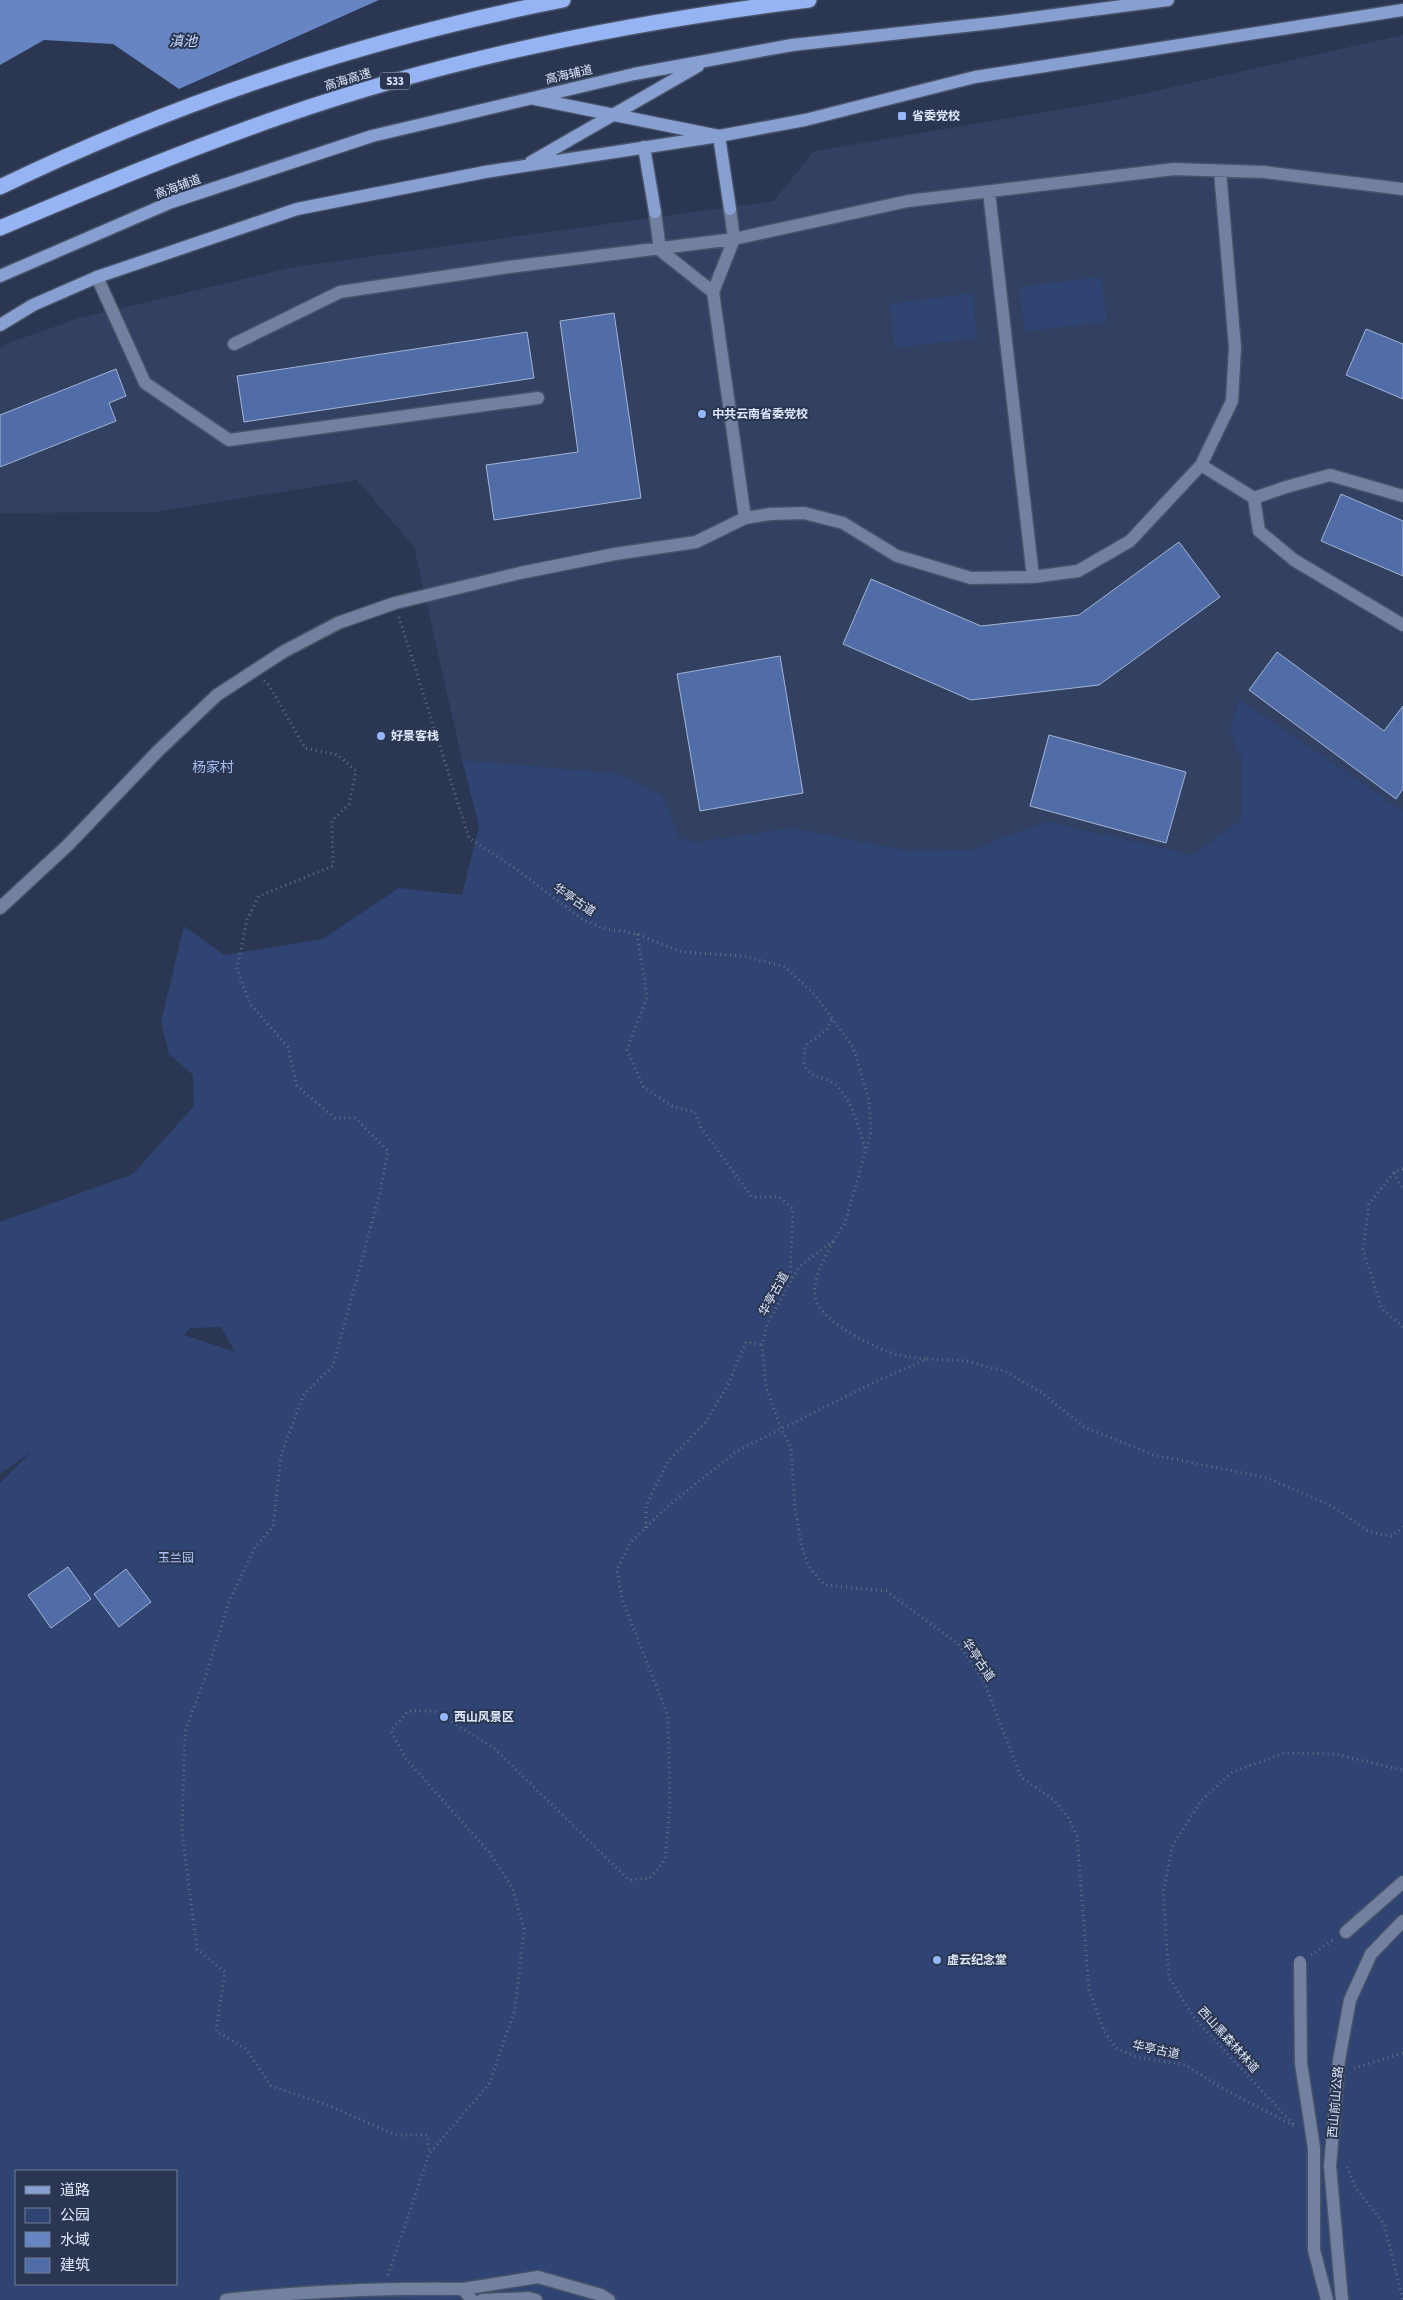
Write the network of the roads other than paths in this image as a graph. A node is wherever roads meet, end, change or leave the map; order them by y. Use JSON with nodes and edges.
{"nodes":[{"id":1,"x":563,"y":0,"type":"edge"},
{"id":2,"x":809,"y":0,"type":"edge"},
{"id":3,"x":1168,"y":0,"type":"edge"},
{"id":4,"x":1403,"y":10,"type":"edge"},
{"id":5,"x":707,"y":60,"type":"junction"},
{"id":6,"x":530,"y":98,"type":"junction"},
{"id":7,"x":613,"y":115,"type":"junction"},
{"id":8,"x":720,"y":136,"type":"junction"},
{"id":9,"x":644,"y":147,"type":"junction"},
{"id":10,"x":524,"y":165,"type":"junction"},
{"id":11,"x":1220,"y":171,"type":"junction"},
{"id":12,"x":0,"y":187,"type":"edge"},
{"id":13,"x":1403,"y":189,"type":"edge"},
{"id":14,"x":988,"y":192,"type":"junction"},
{"id":15,"x":730,"y":209,"type":"joint"},
{"id":16,"x":655,"y":212,"type":"joint"},
{"id":17,"x":0,"y":228,"type":"edge"},
{"id":18,"x":734,"y":239,"type":"junction"},
{"id":19,"x":660,"y":250,"type":"junction"},
{"id":20,"x":0,"y":276,"type":"edge"},
{"id":21,"x":97,"y":277,"type":"junction"},
{"id":22,"x":713,"y":292,"type":"junction"},
{"id":23,"x":0,"y":325,"type":"edge"},
{"id":24,"x":234,"y":344,"type":"dead end"},
{"id":25,"x":538,"y":398,"type":"dead end"},
{"id":26,"x":1201,"y":465,"type":"junction"},
{"id":27,"x":1403,"y":496,"type":"edge"},
{"id":28,"x":1254,"y":498,"type":"junction"},
{"id":29,"x":745,"y":518,"type":"junction"},
{"id":30,"x":1034,"y":577,"type":"junction"},
{"id":31,"x":1403,"y":626,"type":"edge"},
{"id":32,"x":0,"y":908,"type":"edge"},
{"id":33,"x":1403,"y":1882,"type":"edge"},
{"id":34,"x":1403,"y":1921,"type":"edge"},
{"id":35,"x":1346,"y":1932,"type":"road end"},
{"id":36,"x":1300,"y":1962,"type":"road end"},
{"id":37,"x":462,"y":2289,"type":"junction"},
{"id":38,"x":226,"y":2300,"type":"edge"},
{"id":39,"x":472,"y":2300,"type":"edge"},
{"id":40,"x":482,"y":2300,"type":"edge"},
{"id":41,"x":536,"y":2300,"type":"edge"},
{"id":42,"x":609,"y":2300,"type":"edge"},
{"id":43,"x":1327,"y":2300,"type":"edge"},
{"id":44,"x":1342,"y":2300,"type":"edge"}],
"edges":[{"from":1,"to":12,"type":"highway","name":"高海高速"},
{"from":2,"to":17,"type":"highway","name":"高海高速","number":"S33"},
{"from":3,"to":5,"type":"main road","name":"高海辅道"},
{"from":4,"to":8,"type":"main road"},
{"from":5,"to":6,"type":"main road","name":"高海辅道"},
{"from":5,"to":7,"type":"main road"},
{"from":6,"to":7,"type":"main road"},
{"from":6,"to":20,"type":"main road","name":"高海辅道"},
{"from":7,"to":8,"type":"main road"},
{"from":7,"to":10,"type":"main road"},
{"from":8,"to":9,"type":"main road"},
{"from":8,"to":15,"type":"main road"},
{"from":9,"to":10,"type":"main road"},
{"from":9,"to":16,"type":"main road"},
{"from":10,"to":21,"type":"main road"},
{"from":11,"to":13,"type":"street"},
{"from":11,"to":14,"type":"street"},
{"from":11,"to":26,"type":"street"},
{"from":14,"to":18,"type":"street"},
{"from":14,"to":30,"type":"street"},
{"from":15,"to":18,"type":"street"},
{"from":16,"to":19,"type":"street"},
{"from":18,"to":19,"type":"street"},
{"from":18,"to":22,"type":"street"},
{"from":19,"to":22,"type":"street"},
{"from":19,"to":24,"type":"street"},
{"from":21,"to":23,"type":"main road"},
{"from":21,"to":25,"type":"street"},
{"from":22,"to":29,"type":"street"},
{"from":26,"to":28,"type":"street"},
{"from":26,"to":30,"type":"street"},
{"from":27,"to":28,"type":"street"},
{"from":28,"to":31,"type":"street"},
{"from":29,"to":30,"type":"street"},
{"from":29,"to":32,"type":"street"},
{"from":33,"to":35,"type":"street"},
{"from":34,"to":44,"type":"street","name":"西山前山公路"},
{"from":36,"to":43,"type":"street","bridge":true},
{"from":37,"to":38,"type":"street"},
{"from":37,"to":39,"type":"street"},
{"from":37,"to":42,"type":"street"},
{"from":40,"to":41,"type":"street"}]}
